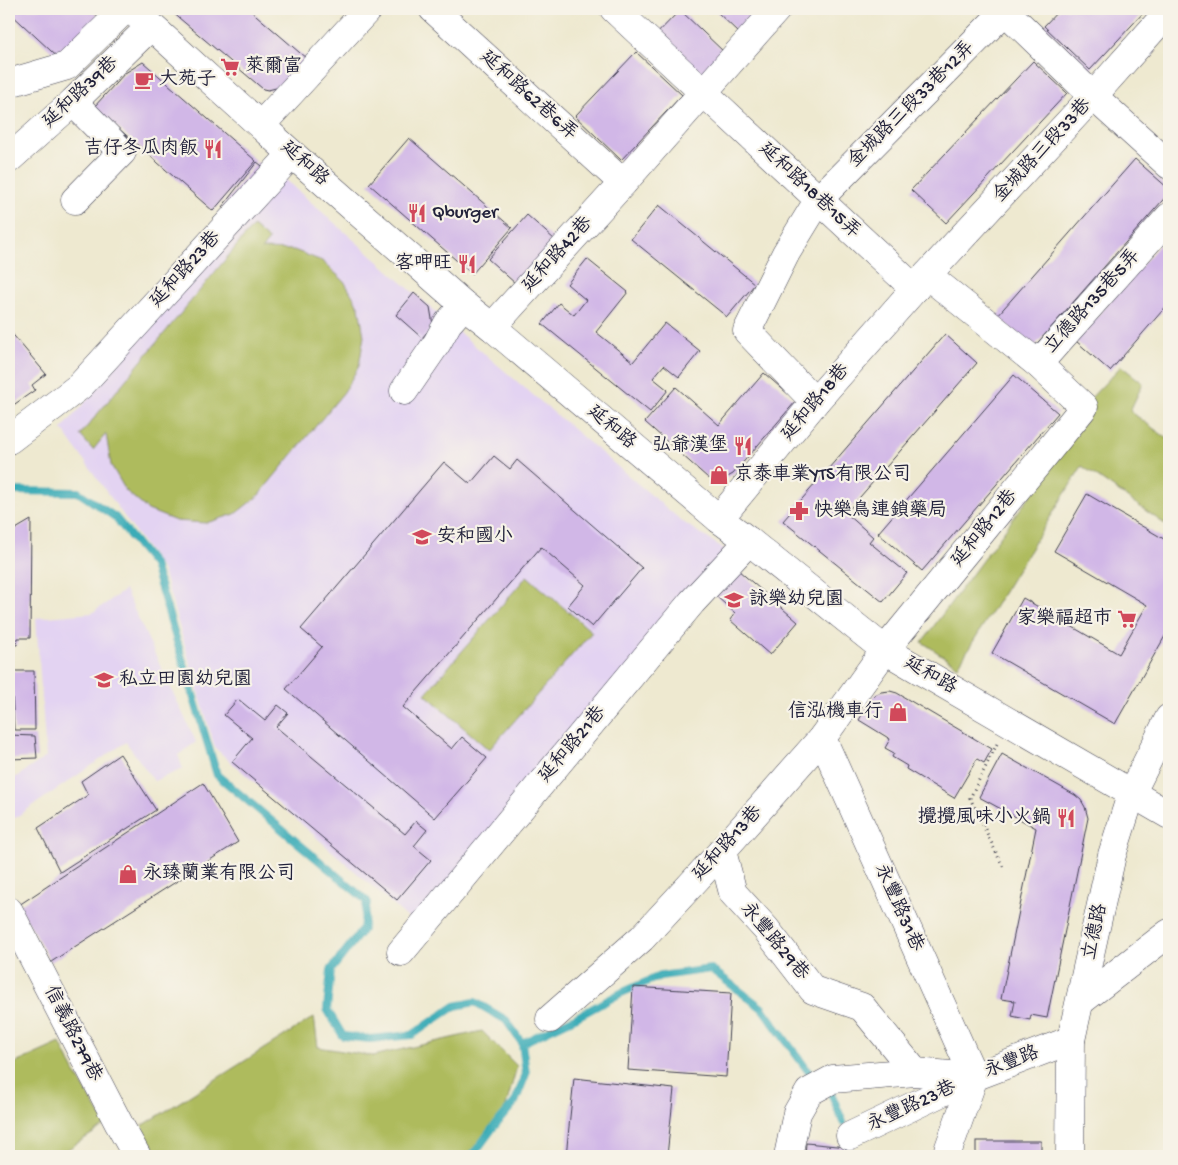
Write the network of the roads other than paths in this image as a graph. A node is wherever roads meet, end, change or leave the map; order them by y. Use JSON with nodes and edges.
{"nodes":[{"id":1,"x":125,"y":9,"type":"edge"},
{"id":2,"x":130,"y":9,"type":"edge"},
{"id":3,"x":366,"y":9,"type":"edge"},
{"id":4,"x":433,"y":9,"type":"edge"},
{"id":5,"x":614,"y":9,"type":"edge"},
{"id":6,"x":777,"y":9,"type":"edge"},
{"id":7,"x":1004,"y":10,"type":"edge"},
{"id":8,"x":1169,"y":11,"type":"edge"},
{"id":9,"x":151,"y":26,"type":"junction"},
{"id":10,"x":9,"y":83,"type":"edge"},
{"id":11,"x":703,"y":92,"type":"junction"},
{"id":12,"x":1093,"y":96,"type":"junction"},
{"id":13,"x":73,"y":102,"type":"junction"},
{"id":14,"x":262,"y":125,"type":"junction"},
{"id":15,"x":10,"y":154,"type":"edge"},
{"id":16,"x":292,"y":154,"type":"junction"},
{"id":17,"x":1169,"y":165,"type":"edge"},
{"id":18,"x":623,"y":183,"type":"junction"},
{"id":19,"x":75,"y":200,"type":"dead end"},
{"id":20,"x":819,"y":200,"type":"junction"},
{"id":21,"x":1169,"y":217,"type":"edge"},
{"id":22,"x":921,"y":282,"type":"junction"},
{"id":23,"x":464,"y":305,"type":"junction"},
{"id":24,"x":492,"y":328,"type":"junction"},
{"id":25,"x":1038,"y":364,"type":"junction"},
{"id":26,"x":404,"y":391,"type":"dead end"},
{"id":27,"x":815,"y":402,"type":"junction"},
{"id":28,"x":1084,"y":407,"type":"joint"},
{"id":29,"x":9,"y":440,"type":"edge"},
{"id":30,"x":719,"y":520,"type":"junction"},
{"id":31,"x":749,"y":541,"type":"junction"},
{"id":32,"x":885,"y":650,"type":"junction"},
{"id":33,"x":1169,"y":718,"type":"edge"},
{"id":34,"x":822,"y":738,"type":"junction"},
{"id":35,"x":1132,"y":792,"type":"junction"},
{"id":36,"x":1169,"y":815,"type":"edge"},
{"id":37,"x":722,"y":851,"type":"junction"},
{"id":38,"x":9,"y":911,"type":"edge"},
{"id":39,"x":1169,"y":933,"type":"edge"},
{"id":40,"x":401,"y":952,"type":"dead end"},
{"id":41,"x":1081,"y":1001,"type":"junction"},
{"id":42,"x":550,"y":1019,"type":"dead end"},
{"id":43,"x":1071,"y":1040,"type":"junction"},
{"id":44,"x":915,"y":1072,"type":"junction"},
{"id":45,"x":974,"y":1077,"type":"junction"},
{"id":46,"x":850,"y":1136,"type":"dead end"},
{"id":47,"x":137,"y":1156,"type":"edge"},
{"id":48,"x":788,"y":1156,"type":"edge"},
{"id":49,"x":946,"y":1156,"type":"edge"},
{"id":50,"x":1070,"y":1156,"type":"edge"}],
"edges":[{"from":1,"to":10,"type":"street"},
{"from":2,"to":9,"type":"street","name":"延和路"},
{"from":3,"to":14,"type":"street"},
{"from":4,"to":18,"type":"street","name":"延和路62巷6弄"},
{"from":5,"to":11,"type":"street","name":"延和路18巷15弄"},
{"from":6,"to":11,"type":"street","name":"延和路42巷"},
{"from":7,"to":12,"type":"street"},
{"from":7,"to":20,"type":"street","name":"金城路三段33巷12弄"},
{"from":8,"to":12,"type":"street","name":"金城路三段33巷"},
{"from":9,"to":13,"type":"street","name":"延和路39巷"},
{"from":9,"to":14,"type":"street","name":"延和路"},
{"from":11,"to":18,"type":"street","name":"延和路42巷"},
{"from":11,"to":20,"type":"street","name":"延和路18巷15弄"},
{"from":12,"to":17,"type":"street"},
{"from":12,"to":22,"type":"street","name":"金城路三段33巷"},
{"from":13,"to":15,"type":"street","name":"延和路39巷"},
{"from":13,"to":19,"type":"street"},
{"from":14,"to":16,"type":"street","name":"延和路"},
{"from":16,"to":23,"type":"street","name":"延和路"},
{"from":16,"to":29,"type":"street","name":"延和路23巷"},
{"from":18,"to":24,"type":"street","name":"延和路42巷"},
{"from":20,"to":22,"type":"street","name":"延和路18巷15弄"},
{"from":20,"to":27,"type":"street","name":"金城路三段33巷12弄"},
{"from":21,"to":25,"type":"street","name":"立德路135巷5弄"},
{"from":22,"to":25,"type":"street","name":"延和路18巷15弄"},
{"from":22,"to":27,"type":"street","name":"延和路18巷"},
{"from":23,"to":24,"type":"street","name":"延和路"},
{"from":23,"to":26,"type":"street"},
{"from":24,"to":30,"type":"street","name":"延和路"},
{"from":25,"to":28,"type":"street","name":"延和路18巷15弄"},
{"from":27,"to":30,"type":"street","name":"延和路18巷"},
{"from":28,"to":32,"type":"street","name":"延和路12巷"},
{"from":30,"to":31,"type":"street","name":"延和路"},
{"from":31,"to":32,"type":"street","name":"延和路"},
{"from":31,"to":40,"type":"street","name":"延和路21巷"},
{"from":32,"to":34,"type":"street","name":"延和路13巷"},
{"from":32,"to":35,"type":"street","name":"延和路"},
{"from":33,"to":35,"type":"street","name":"立德路"},
{"from":34,"to":37,"type":"street","name":"延和路13巷"},
{"from":34,"to":45,"type":"street","name":"永豐路31巷"},
{"from":35,"to":36,"type":"street","name":"延和路"},
{"from":35,"to":41,"type":"street","name":"立德路"},
{"from":37,"to":42,"type":"street","name":"延和路13巷"},
{"from":37,"to":44,"type":"street","name":"永豐路29巷"},
{"from":38,"to":47,"type":"street","name":"信義路279巷"},
{"from":39,"to":41,"type":"street"},
{"from":41,"to":43,"type":"street","name":"立德路"},
{"from":43,"to":45,"type":"street","name":"永豐路"},
{"from":43,"to":50,"type":"street","name":"立德路"},
{"from":44,"to":45,"type":"street"},
{"from":44,"to":48,"type":"street"},
{"from":45,"to":46,"type":"street","name":"永豐路23巷"},
{"from":45,"to":49,"type":"street","name":"永豐路"}]}
